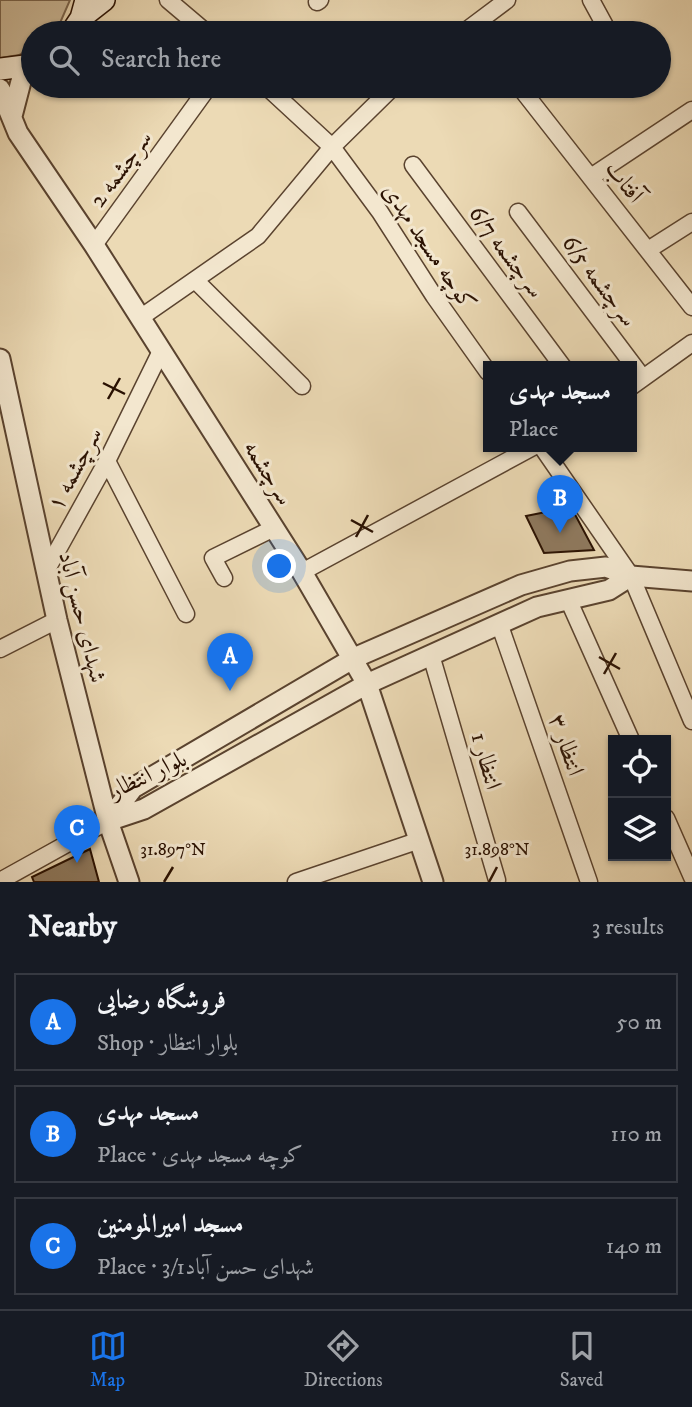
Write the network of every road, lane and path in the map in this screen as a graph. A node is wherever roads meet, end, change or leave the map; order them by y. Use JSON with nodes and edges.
{"nodes":[{"id":1,"x":104,"y":0,"type":"edge"},
{"id":2,"x":168,"y":0,"type":"edge"},
{"id":3,"x":507,"y":0,"type":"edge"},
{"id":4,"x":591,"y":0,"type":"edge"},
{"id":5,"x":79,"y":17,"type":"edge"},
{"id":6,"x":193,"y":21,"type":"edge"},
{"id":7,"x":483,"y":21,"type":"edge"},
{"id":8,"x":603,"y":21,"type":"edge"},
{"id":9,"x":21,"y":65,"type":"edge"},
{"id":10,"x":0,"y":69,"type":"edge"},
{"id":11,"x":21,"y":88,"type":"edge"},
{"id":12,"x":0,"y":89,"type":"edge"},
{"id":13,"x":200,"y":98,"type":"edge"},
{"id":14,"x":279,"y":98,"type":"edge"},
{"id":15,"x":382,"y":98,"type":"edge"},
{"id":16,"x":528,"y":98,"type":"edge"},
{"id":17,"x":692,"y":110,"type":"edge"},
{"id":18,"x":10,"y":122,"type":"edge"},
{"id":19,"x":332,"y":148,"type":"junction"},
{"id":20,"x":413,"y":165,"type":"dead end"},
{"id":21,"x":591,"y":177,"type":"junction"},
{"id":22,"x":518,"y":212,"type":"dead end"},
{"id":23,"x":692,"y":222,"type":"edge"},
{"id":24,"x":94,"y":245,"type":"junction"},
{"id":25,"x":648,"y":250,"type":"junction"},
{"id":26,"x":195,"y":280,"type":"junction"},
{"id":27,"x":692,"y":307,"type":"edge"},
{"id":28,"x":140,"y":318,"type":"junction"},
{"id":29,"x":692,"y":343,"type":"edge"},
{"id":30,"x":162,"y":351,"type":"junction"},
{"id":31,"x":0,"y":359,"type":"edge"},
{"id":32,"x":559,"y":361,"type":"edge"},
{"id":33,"x":622,"y":361,"type":"edge"},
{"id":34,"x":483,"y":365,"type":"edge"},
{"id":35,"x":637,"y":382,"type":"edge"},
{"id":36,"x":302,"y":386,"type":"dead end"},
{"id":37,"x":525,"y":452,"type":"edge"},
{"id":38,"x":545,"y":452,"type":"edge"},
{"id":39,"x":107,"y":461,"type":"junction"},
{"id":40,"x":274,"y":528,"type":"junction"},
{"id":41,"x":46,"y":571,"type":"junction"},
{"id":42,"x":302,"y":572,"type":"junction"},
{"id":43,"x":631,"y":576,"type":"junction"},
{"id":44,"x":224,"y":578,"type":"dead end"},
{"id":45,"x":692,"y":580,"type":"edge"},
{"id":46,"x":568,"y":599,"type":"junction"},
{"id":47,"x":186,"y":614,"type":"dead end"},
{"id":48,"x":57,"y":620,"type":"junction"},
{"id":49,"x":499,"y":623,"type":"junction"},
{"id":50,"x":0,"y":649,"type":"edge"},
{"id":51,"x":431,"y":655,"type":"junction"},
{"id":52,"x":354,"y":659,"type":"junction"},
{"id":53,"x":367,"y":684,"type":"junction"},
{"id":54,"x":692,"y":721,"type":"edge"},
{"id":55,"x":629,"y":735,"type":"edge"},
{"id":56,"x":108,"y":821,"type":"junction"},
{"id":57,"x":671,"y":829,"type":"edge"},
{"id":58,"x":420,"y":840,"type":"junction"},
{"id":59,"x":692,"y":877,"type":"edge"},
{"id":60,"x":498,"y":880,"type":"dead end"},
{"id":61,"x":0,"y":881,"type":"edge"},
{"id":62,"x":129,"y":882,"type":"edge"},
{"id":63,"x":296,"y":882,"type":"edge"},
{"id":64,"x":433,"y":882,"type":"edge"},
{"id":65,"x":589,"y":882,"type":"edge"}],
"edges":[{"from":1,"to":5,"type":"main road"},
{"from":2,"to":6,"type":"street"},
{"from":3,"to":7,"type":"street"},
{"from":4,"to":8,"type":"street"},
{"from":9,"to":10,"type":"main road"},
{"from":11,"to":18,"type":"street"},
{"from":12,"to":18,"type":"street","name":"سرچشمه"},
{"from":13,"to":24,"type":"street","name":"سرچشمه 2"},
{"from":14,"to":19,"type":"street","name":"کوچه مسجد مهدی"},
{"from":15,"to":19,"type":"street"},
{"from":16,"to":21,"type":"street","name":"آفتاب"},
{"from":17,"to":21,"type":"street"},
{"from":18,"to":24,"type":"street","name":"سرچشمه"},
{"from":19,"to":26,"type":"street"},
{"from":19,"to":34,"type":"street","name":"کوچه مسجد مهدی"},
{"from":20,"to":32,"type":"street","name":"سرچشمه 6/7"},
{"from":21,"to":25,"type":"street","name":"آفتاب"},
{"from":22,"to":33,"type":"street","name":"سرچشمه 6/5"},
{"from":23,"to":25,"type":"street"},
{"from":24,"to":28,"type":"street","name":"سرچشمه"},
{"from":25,"to":27,"type":"street","name":"آفتاب"},
{"from":26,"to":28,"type":"street"},
{"from":26,"to":36,"type":"street"},
{"from":28,"to":30,"type":"street","name":"سرچشمه"},
{"from":29,"to":35,"type":"street"},
{"from":30,"to":39,"type":"street","name":"سرچشمه ۱"},
{"from":30,"to":40,"type":"street","name":"سرچشمه"},
{"from":31,"to":41,"type":"street","name":"شهدای حسن آباد"},
{"from":37,"to":42,"type":"street"},
{"from":38,"to":43,"type":"street"},
{"from":39,"to":41,"type":"street","name":"سرچشمه ۱"},
{"from":39,"to":47,"type":"street"},
{"from":40,"to":42,"type":"street","name":"سرچشمه"},
{"from":40,"to":44,"type":"street"},
{"from":41,"to":48,"type":"street","name":"شهدای حسن آباد"},
{"from":42,"to":52,"type":"street","name":"سرچشمه"},
{"from":43,"to":45,"type":"street","name":"بلوار انتظار"},
{"from":43,"to":46,"type":"street","name":"بلوار انتظار"},
{"from":43,"to":52,"type":"street","name":"بلوار انتظار"},
{"from":43,"to":54,"type":"street"},
{"from":46,"to":49,"type":"street","name":"بلوار انتظار"},
{"from":46,"to":55,"type":"street"},
{"from":48,"to":50,"type":"street"},
{"from":48,"to":56,"type":"street","name":"شهدای حسن آباد"},
{"from":49,"to":51,"type":"street","name":"بلوار انتظار"},
{"from":49,"to":65,"type":"street","name":"انتظار ۳"},
{"from":51,"to":53,"type":"street","name":"بلوار انتظار"},
{"from":51,"to":60,"type":"street","name":"انتظار 1"},
{"from":52,"to":53,"type":"street","name":"سرچشمه"},
{"from":52,"to":56,"type":"street","name":"بلوار انتظار"},
{"from":53,"to":56,"type":"street","name":"بلوار انتظار"},
{"from":53,"to":58,"type":"street","name":"سرچشمه"},
{"from":56,"to":61,"type":"street"},
{"from":56,"to":62,"type":"street","name":"شهدای حسن آباد"},
{"from":57,"to":59,"type":"street"},
{"from":58,"to":63,"type":"street"},
{"from":58,"to":64,"type":"street","name":"سرچشمه"}]}
